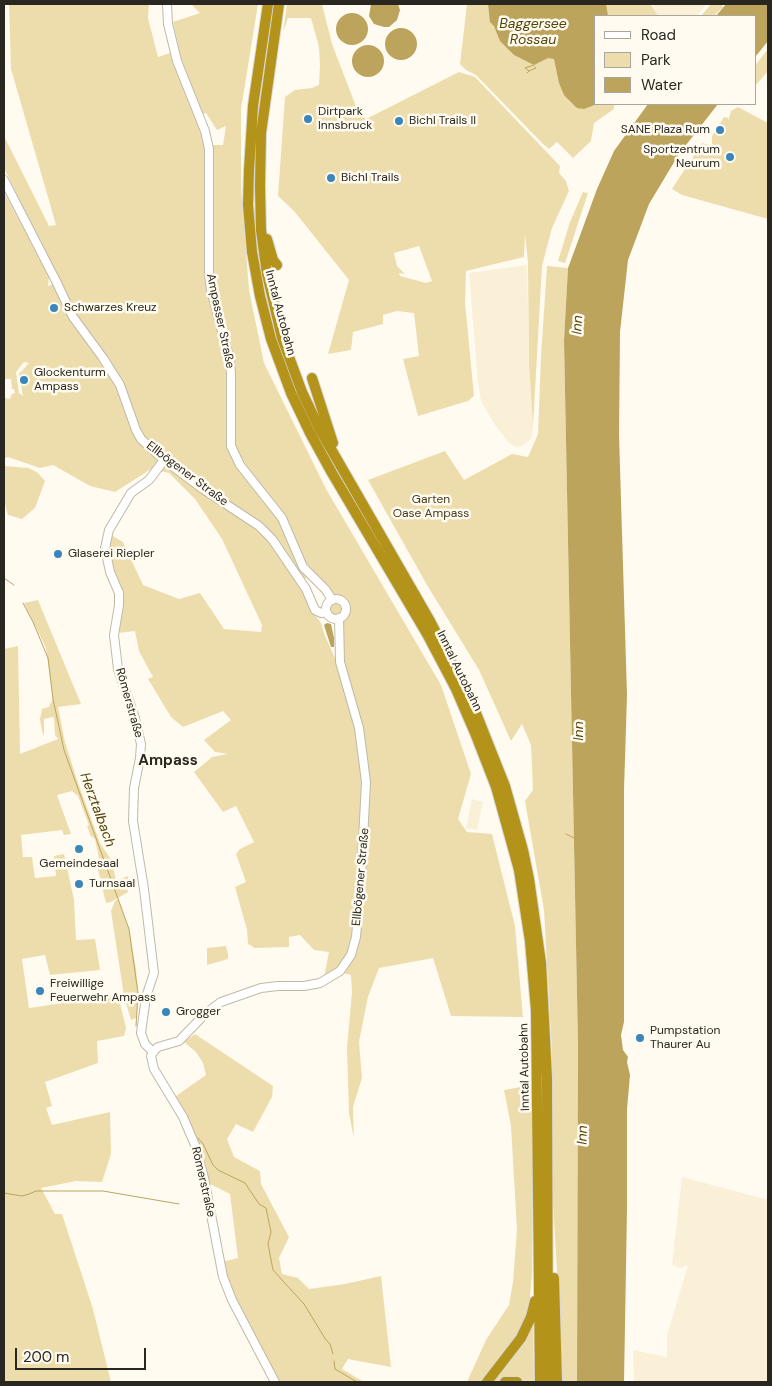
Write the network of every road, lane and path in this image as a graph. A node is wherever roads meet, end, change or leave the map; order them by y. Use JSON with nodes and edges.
{"nodes":[{"id":1,"x":167,"y":4,"type":"edge"},
{"id":2,"x":268,"y":4,"type":"edge"},
{"id":3,"x":279,"y":4,"type":"edge"},
{"id":4,"x":4,"y":180,"type":"edge"},
{"id":5,"x":261,"y":219,"type":"junction"},
{"id":6,"x":277,"y":265,"type":"dead end"},
{"id":7,"x":312,"y":378,"type":"dead end"},
{"id":8,"x":164,"y":460,"type":"junction"},
{"id":9,"x":342,"y":470,"type":"junction"},
{"id":10,"x":332,"y":600,"type":"junction"},
{"id":11,"x":326,"y":612,"type":"junction"},
{"id":12,"x":339,"y":618,"type":"junction"},
{"id":13,"x":495,"y":771,"type":"junction"},
{"id":14,"x":500,"y":787,"type":"junction"},
{"id":15,"x":153,"y":1052,"type":"junction"},
{"id":16,"x":547,"y":1220,"type":"junction"},
{"id":17,"x":539,"y":1285,"type":"junction"},
{"id":18,"x":557,"y":1379,"type":"edge"},
{"id":19,"x":275,"y":1382,"type":"edge"},
{"id":20,"x":487,"y":1382,"type":"edge"},
{"id":21,"x":505,"y":1382,"type":"edge"},
{"id":22,"x":517,"y":1382,"type":"edge"},
{"id":23,"x":540,"y":1382,"type":"edge"},
{"id":24,"x":548,"y":1382,"type":"edge"}],
"edges":[{"from":1,"to":10,"type":"main road","name":"Ampasser Straße"},
{"from":2,"to":13,"type":"highway","name":"Inntal Autobahn"},
{"from":3,"to":5,"type":"highway","name":"Inntal Autobahn"},
{"from":4,"to":8,"type":"main road","name":"Ellbögener Straße"},
{"from":5,"to":6,"type":"highway"},
{"from":5,"to":9,"type":"highway","name":"Inntal Autobahn"},
{"from":7,"to":9,"type":"highway"},
{"from":8,"to":11,"type":"main road","name":"Ellbögener Straße"},
{"from":8,"to":15,"type":"main road","name":"Römerstraße"},
{"from":9,"to":13,"type":"highway","name":"Inntal Autobahn"},
{"from":10,"to":11,"type":"main road"},
{"from":10,"to":12,"type":"main road"},
{"from":11,"to":12,"type":"main road"},
{"from":12,"to":15,"type":"main road","name":"Ellbögener Straße"},
{"from":13,"to":14,"type":"highway","name":"Inntal Autobahn"},
{"from":14,"to":16,"type":"highway","name":"Inntal Autobahn"},
{"from":14,"to":17,"type":"highway","name":"Inntal Autobahn"},
{"from":15,"to":19,"type":"main road","name":"Römerstraße"},
{"from":16,"to":18,"type":"highway"},
{"from":16,"to":24,"type":"highway","name":"Inntal Autobahn"},
{"from":17,"to":20,"type":"highway"},
{"from":17,"to":23,"type":"highway","name":"Inntal Autobahn"},
{"from":21,"to":22,"type":"highway"}]}
